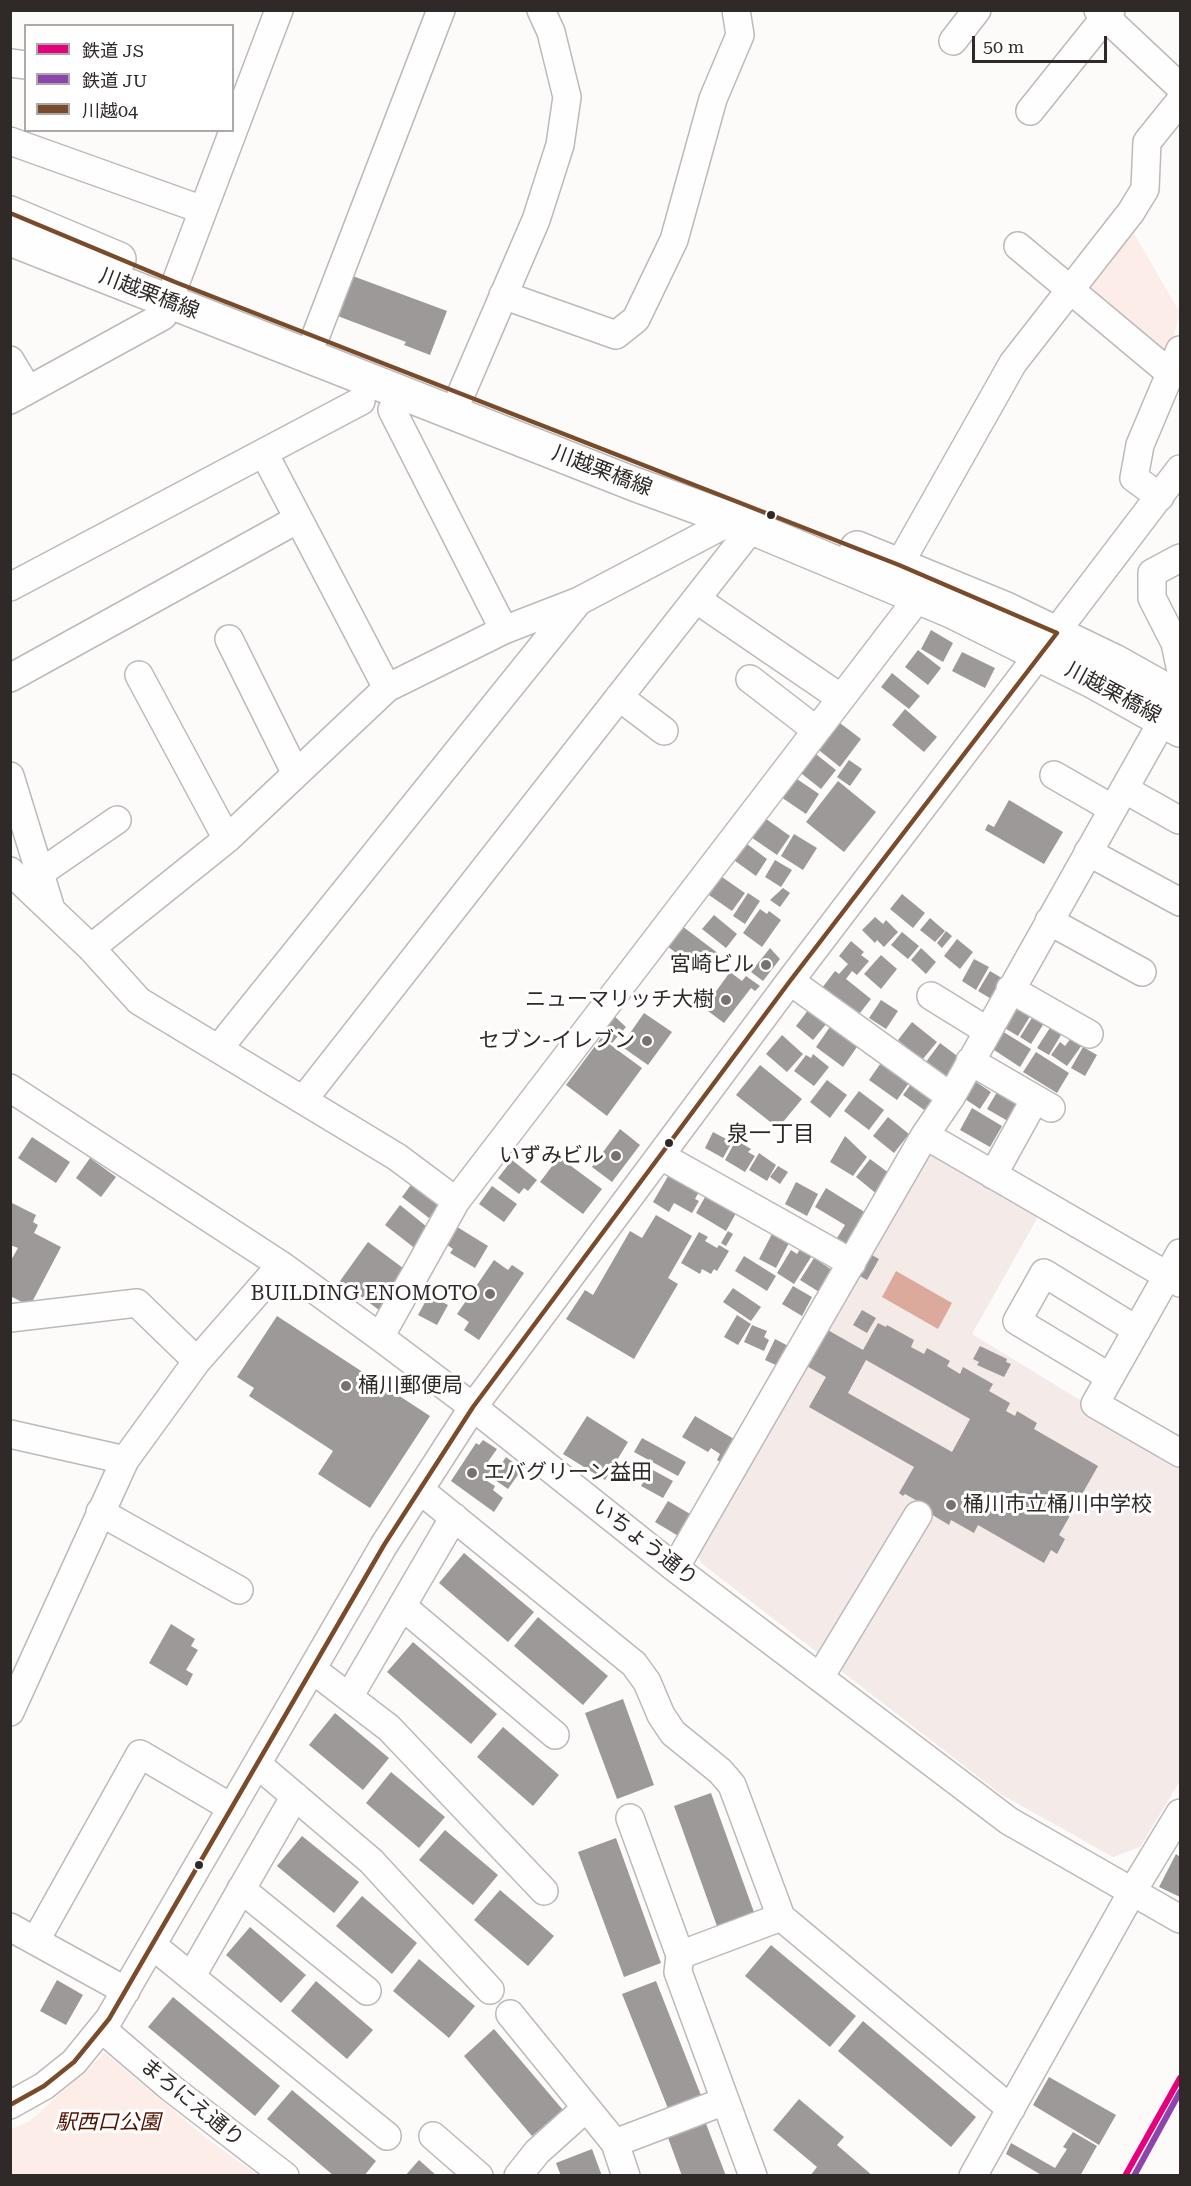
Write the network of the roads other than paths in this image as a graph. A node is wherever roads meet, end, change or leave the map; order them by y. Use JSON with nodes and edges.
{"nodes":[{"id":1,"x":279,"y":10,"type":"edge"},
{"id":2,"x":441,"y":10,"type":"edge"},
{"id":3,"x":541,"y":10,"type":"edge"},
{"id":4,"x":736,"y":10,"type":"edge"},
{"id":5,"x":977,"y":10,"type":"edge"},
{"id":6,"x":1105,"y":13,"type":"edge"},
{"id":7,"x":953,"y":41,"type":"dead end"},
{"id":8,"x":1180,"y":87,"type":"edge"},
{"id":9,"x":1180,"y":101,"type":"edge"},
{"id":10,"x":238,"y":102,"type":"edge"},
{"id":11,"x":1030,"y":111,"type":"dead end"},
{"id":12,"x":228,"y":132,"type":"edge"},
{"id":13,"x":10,"y":141,"type":"edge"},
{"id":14,"x":203,"y":210,"type":"junction"},
{"id":15,"x":10,"y":213,"type":"edge"},
{"id":16,"x":10,"y":239,"type":"edge"},
{"id":17,"x":1018,"y":246,"type":"dead end"},
{"id":18,"x":1071,"y":290,"type":"junction"},
{"id":19,"x":172,"y":292,"type":"junction"},
{"id":20,"x":503,"y":295,"type":"junction"},
{"id":21,"x":316,"y":335,"type":"junction"},
{"id":22,"x":10,"y":360,"type":"edge"},
{"id":23,"x":1175,"y":376,"type":"edge"},
{"id":24,"x":461,"y":394,"type":"junction"},
{"id":25,"x":19,"y":395,"type":"edge"},
{"id":26,"x":361,"y":401,"type":"dead end"},
{"id":27,"x":392,"y":410,"type":"dead end"},
{"id":28,"x":264,"y":453,"type":"junction"},
{"id":29,"x":1180,"y":469,"type":"edge"},
{"id":30,"x":1160,"y":496,"type":"junction"},
{"id":31,"x":298,"y":519,"type":"junction"},
{"id":32,"x":742,"y":524,"type":"junction"},
{"id":33,"x":1122,"y":547,"type":"junction"},
{"id":34,"x":1180,"y":558,"type":"edge"},
{"id":35,"x":899,"y":565,"type":"junction"},
{"id":36,"x":1152,"y":573,"type":"junction"},
{"id":37,"x":10,"y":588,"type":"edge"},
{"id":38,"x":918,"y":598,"type":"junction"},
{"id":39,"x":696,"y":599,"type":"junction"},
{"id":40,"x":579,"y":601,"type":"junction"},
{"id":41,"x":504,"y":630,"type":"junction"},
{"id":42,"x":229,"y":639,"type":"dead end"},
{"id":43,"x":1049,"y":644,"type":"junction"},
{"id":44,"x":139,"y":675,"type":"dead end"},
{"id":45,"x":10,"y":678,"type":"edge"},
{"id":46,"x":750,"y":679,"type":"dead end"},
{"id":47,"x":387,"y":688,"type":"junction"},
{"id":48,"x":619,"y":698,"type":"junction"},
{"id":49,"x":841,"y":698,"type":"junction"},
{"id":50,"x":1177,"y":700,"type":"edge"},
{"id":51,"x":816,"y":730,"type":"junction"},
{"id":52,"x":664,"y":731,"type":"dead end"},
{"id":53,"x":296,"y":774,"type":"junction"},
{"id":54,"x":1054,"y":775,"type":"dead end"},
{"id":55,"x":10,"y":776,"type":"edge"},
{"id":56,"x":1118,"y":799,"type":"junction"},
{"id":57,"x":117,"y":820,"type":"dead end"},
{"id":58,"x":1179,"y":820,"type":"edge"},
{"id":59,"x":227,"y":839,"type":"junction"},
{"id":60,"x":1088,"y":852,"type":"junction"},
{"id":61,"x":10,"y":871,"type":"edge"},
{"id":62,"x":40,"y":873,"type":"junction"},
{"id":63,"x":1180,"y":902,"type":"edge"},
{"id":64,"x":50,"y":907,"type":"junction"},
{"id":65,"x":1049,"y":921,"type":"junction"},
{"id":66,"x":91,"y":948,"type":"junction"},
{"id":67,"x":1142,"y":972,"type":"dead end"},
{"id":68,"x":790,"y":981,"type":"junction"},
{"id":69,"x":1010,"y":989,"type":"junction"},
{"id":70,"x":931,"y":996,"type":"dead end"},
{"id":71,"x":987,"y":1030,"type":"junction"},
{"id":72,"x":1089,"y":1034,"type":"dead end"},
{"id":73,"x":219,"y":1048,"type":"junction"},
{"id":74,"x":970,"y":1061,"type":"junction"},
{"id":75,"x":10,"y":1088,"type":"edge"},
{"id":76,"x":951,"y":1097,"type":"junction"},
{"id":77,"x":304,"y":1099,"type":"junction"},
{"id":78,"x":925,"y":1135,"type":"junction"},
{"id":79,"x":660,"y":1156,"type":"junction"},
{"id":80,"x":993,"y":1175,"type":"junction"},
{"id":81,"x":456,"y":1201,"type":"junction"},
{"id":82,"x":852,"y":1263,"type":"junction"},
{"id":83,"x":281,"y":1265,"type":"junction"},
{"id":84,"x":1176,"y":1270,"type":"edge"},
{"id":85,"x":10,"y":1318,"type":"edge"},
{"id":86,"x":1137,"y":1330,"type":"junction"},
{"id":87,"x":380,"y":1337,"type":"junction"},
{"id":88,"x":197,"y":1361,"type":"junction"},
{"id":89,"x":1110,"y":1377,"type":"junction"},
{"id":90,"x":473,"y":1407,"type":"junction"},
{"id":91,"x":10,"y":1434,"type":"edge"},
{"id":92,"x":1180,"y":1453,"type":"edge"},
{"id":93,"x":125,"y":1460,"type":"junction"},
{"id":94,"x":420,"y":1490,"type":"junction"},
{"id":95,"x":100,"y":1512,"type":"junction"},
{"id":96,"x":918,"y":1515,"type":"dead end"},
{"id":97,"x":454,"y":1517,"type":"junction"},
{"id":98,"x":675,"y":1568,"type":"junction"},
{"id":99,"x":239,"y":1590,"type":"dead end"},
{"id":100,"x":402,"y":1606,"type":"junction"},
{"id":101,"x":312,"y":1669,"type":"junction"},
{"id":102,"x":820,"y":1677,"type":"junction"},
{"id":103,"x":349,"y":1697,"type":"junction"},
{"id":104,"x":10,"y":1712,"type":"edge"},
{"id":105,"x":555,"y":1735,"type":"dead end"},
{"id":106,"x":257,"y":1764,"type":"junction"},
{"id":107,"x":295,"y":1796,"type":"junction"},
{"id":108,"x":232,"y":1808,"type":"junction"},
{"id":109,"x":1180,"y":1813,"type":"edge"},
{"id":110,"x":630,"y":1818,"type":"dead end"},
{"id":111,"x":241,"y":1889,"type":"junction"},
{"id":112,"x":544,"y":1892,"type":"dead end"},
{"id":113,"x":1132,"y":1892,"type":"junction"},
{"id":114,"x":781,"y":1917,"type":"junction"},
{"id":115,"x":1180,"y":1918,"type":"edge"},
{"id":116,"x":18,"y":1932,"type":"edge"},
{"id":117,"x":152,"y":1945,"type":"junction"},
{"id":118,"x":680,"y":1955,"type":"junction"},
{"id":119,"x":191,"y":1977,"type":"junction"},
{"id":120,"x":490,"y":1990,"type":"dead end"},
{"id":121,"x":126,"y":1991,"type":"junction"},
{"id":122,"x":367,"y":1991,"type":"dead end"},
{"id":123,"x":510,"y":2014,"type":"dead end"},
{"id":124,"x":102,"y":2029,"type":"junction"},
{"id":125,"x":725,"y":2101,"type":"junction"},
{"id":126,"x":10,"y":2105,"type":"edge"},
{"id":127,"x":586,"y":2108,"type":"junction"},
{"id":128,"x":1011,"y":2109,"type":"junction"},
{"id":129,"x":387,"y":2136,"type":"dead end"},
{"id":130,"x":433,"y":2136,"type":"dead end"},
{"id":131,"x":615,"y":2143,"type":"junction"},
{"id":132,"x":285,"y":2175,"type":"edge"},
{"id":133,"x":479,"y":2175,"type":"edge"},
{"id":134,"x":518,"y":2175,"type":"edge"},
{"id":135,"x":626,"y":2175,"type":"edge"},
{"id":136,"x":753,"y":2175,"type":"edge"},
{"id":137,"x":974,"y":2175,"type":"edge"}],
"edges":[{"from":1,"to":10,"type":"street"},
{"from":2,"to":21,"type":"street"},
{"from":3,"to":20,"type":"street"},
{"from":4,"to":20,"type":"street"},
{"from":5,"to":7,"type":"street"},
{"from":6,"to":8,"type":"street"},
{"from":6,"to":11,"type":"street"},
{"from":9,"to":18,"type":"street"},
{"from":12,"to":14,"type":"street"},
{"from":13,"to":14,"type":"street"},
{"from":14,"to":19,"type":"street"},
{"from":15,"to":19,"type":"main road","name":"川越栗橋線"},
{"from":16,"to":19,"type":"main road","name":"川越栗橋線"},
{"from":17,"to":18,"type":"street"},
{"from":18,"to":23,"type":"street"},
{"from":18,"to":35,"type":"street"},
{"from":19,"to":21,"type":"main road","name":"川越栗橋線"},
{"from":19,"to":25,"type":"street"},
{"from":19,"to":32,"type":"main road","name":"川越栗橋線"},
{"from":20,"to":24,"type":"street"},
{"from":21,"to":24,"type":"main road","name":"川越栗橋線"},
{"from":22,"to":25,"type":"street"},
{"from":23,"to":30,"type":"street"},
{"from":24,"to":35,"type":"main road","name":"川越栗橋線"},
{"from":26,"to":28,"type":"street"},
{"from":27,"to":41,"type":"street"},
{"from":28,"to":31,"type":"street"},
{"from":28,"to":37,"type":"street"},
{"from":29,"to":30,"type":"street"},
{"from":30,"to":33,"type":"street"},
{"from":31,"to":45,"type":"street"},
{"from":31,"to":47,"type":"street"},
{"from":32,"to":38,"type":"main road","name":"川越栗橋線"},
{"from":32,"to":39,"type":"street"},
{"from":32,"to":40,"type":"street"},
{"from":33,"to":36,"type":"street"},
{"from":33,"to":43,"type":"street"},
{"from":34,"to":36,"type":"street"},
{"from":35,"to":43,"type":"main road","name":"川越栗橋線"},
{"from":36,"to":50,"type":"street"},
{"from":38,"to":43,"type":"main road","name":"川越栗橋線"},
{"from":38,"to":49,"type":"street"},
{"from":39,"to":48,"type":"street"},
{"from":39,"to":49,"type":"street"},
{"from":40,"to":41,"type":"street"},
{"from":40,"to":73,"type":"street"},
{"from":41,"to":47,"type":"street"},
{"from":42,"to":53,"type":"street"},
{"from":43,"to":50,"type":"main road","name":"川越栗橋線"},
{"from":43,"to":68,"type":"street"},
{"from":44,"to":59,"type":"street"},
{"from":46,"to":51,"type":"street"},
{"from":47,"to":53,"type":"street"},
{"from":48,"to":52,"type":"street"},
{"from":48,"to":77,"type":"street"},
{"from":49,"to":51,"type":"street"},
{"from":50,"to":56,"type":"street"},
{"from":51,"to":81,"type":"street"},
{"from":53,"to":59,"type":"street"},
{"from":54,"to":56,"type":"street"},
{"from":55,"to":62,"type":"street"},
{"from":56,"to":58,"type":"street"},
{"from":56,"to":60,"type":"street"},
{"from":57,"to":62,"type":"street"},
{"from":59,"to":66,"type":"street"},
{"from":60,"to":63,"type":"street"},
{"from":60,"to":65,"type":"street"},
{"from":61,"to":64,"type":"street"},
{"from":62,"to":64,"type":"street"},
{"from":64,"to":66,"type":"street"},
{"from":65,"to":67,"type":"street"},
{"from":65,"to":69,"type":"street"},
{"from":66,"to":73,"type":"street"},
{"from":68,"to":76,"type":"street"},
{"from":68,"to":79,"type":"street"},
{"from":69,"to":71,"type":"street"},
{"from":69,"to":72,"type":"street"},
{"from":70,"to":71,"type":"street"},
{"from":71,"to":74,"type":"street"},
{"from":73,"to":77,"type":"street"},
{"from":74,"to":76,"type":"street"},
{"from":74,"to":80,"type":"street"},
{"from":75,"to":83,"type":"street","name":"いちょう通り"},
{"from":76,"to":78,"type":"street"},
{"from":77,"to":81,"type":"street"},
{"from":78,"to":80,"type":"street"},
{"from":78,"to":82,"type":"street"},
{"from":79,"to":82,"type":"street"},
{"from":79,"to":90,"type":"street"},
{"from":80,"to":84,"type":"street"},
{"from":81,"to":87,"type":"street"},
{"from":82,"to":98,"type":"street"},
{"from":83,"to":87,"type":"street","name":"いちょう通り"},
{"from":83,"to":88,"type":"street"},
{"from":84,"to":86,"type":"street"},
{"from":85,"to":88,"type":"street"},
{"from":86,"to":89,"type":"street"},
{"from":86,"to":89,"type":"street"},
{"from":87,"to":90,"type":"street","name":"いちょう通り"},
{"from":88,"to":93,"type":"street"},
{"from":89,"to":92,"type":"street"},
{"from":90,"to":94,"type":"street"},
{"from":90,"to":98,"type":"street","name":"いちょう通り"},
{"from":91,"to":93,"type":"street"},
{"from":93,"to":95,"type":"street"},
{"from":94,"to":97,"type":"street"},
{"from":94,"to":101,"type":"street"},
{"from":95,"to":99,"type":"street"},
{"from":95,"to":104,"type":"street"},
{"from":96,"to":102,"type":"street"},
{"from":97,"to":100,"type":"street"},
{"from":97,"to":114,"type":"street"},
{"from":98,"to":102,"type":"street","name":"いちょう通り"},
{"from":100,"to":103,"type":"street"},
{"from":100,"to":105,"type":"street"},
{"from":101,"to":103,"type":"street"},
{"from":101,"to":106,"type":"street"},
{"from":102,"to":113,"type":"street","name":"いちょう通り"},
{"from":103,"to":112,"type":"street"},
{"from":106,"to":107,"type":"street"},
{"from":106,"to":108,"type":"street"},
{"from":107,"to":111,"type":"street"},
{"from":107,"to":120,"type":"street"},
{"from":108,"to":116,"type":"street"},
{"from":108,"to":117,"type":"street"},
{"from":109,"to":113,"type":"street"},
{"from":110,"to":118,"type":"street"},
{"from":111,"to":119,"type":"street"},
{"from":111,"to":122,"type":"street"},
{"from":113,"to":115,"type":"street","name":"いちょう通り"},
{"from":113,"to":128,"type":"street"},
{"from":114,"to":118,"type":"street"},
{"from":114,"to":128,"type":"street"},
{"from":116,"to":121,"type":"street"},
{"from":117,"to":119,"type":"street"},
{"from":117,"to":121,"type":"street"},
{"from":118,"to":125,"type":"street"},
{"from":119,"to":129,"type":"street"},
{"from":121,"to":124,"type":"street"},
{"from":123,"to":127,"type":"street"},
{"from":124,"to":126,"type":"street"},
{"from":124,"to":132,"type":"street","name":"まろにえ通り"},
{"from":125,"to":131,"type":"street"},
{"from":125,"to":136,"type":"street"},
{"from":127,"to":131,"type":"street"},
{"from":127,"to":134,"type":"street"},
{"from":128,"to":137,"type":"street"},
{"from":130,"to":133,"type":"street"},
{"from":131,"to":135,"type":"street"}]}
